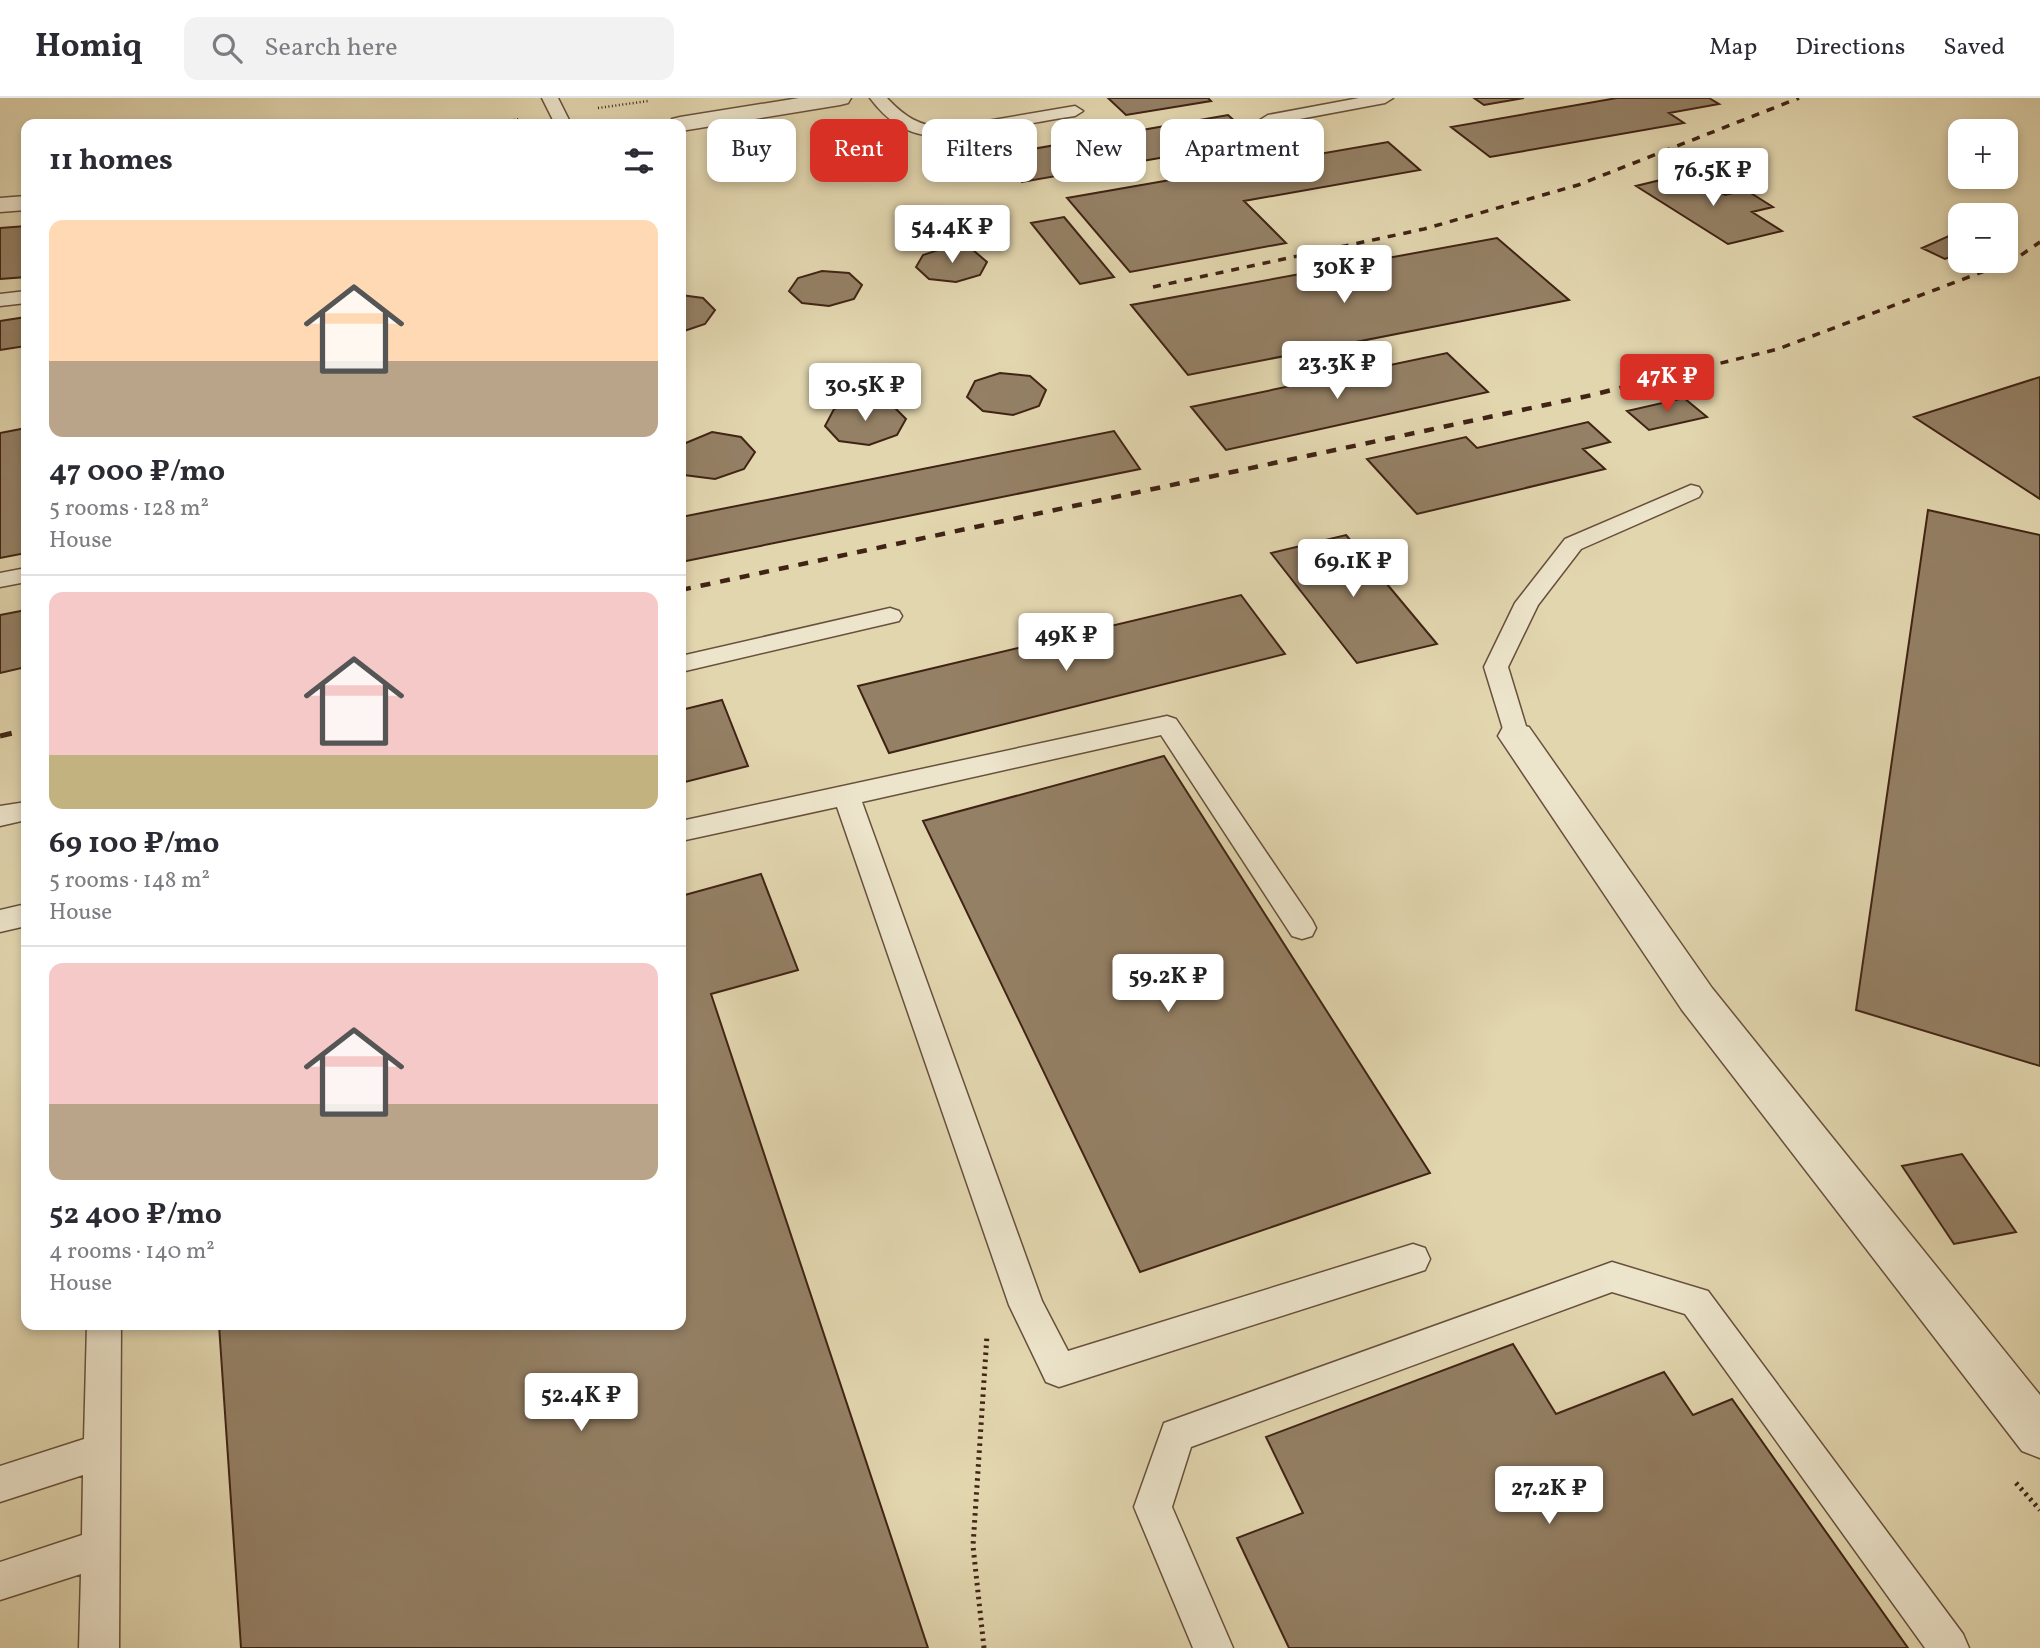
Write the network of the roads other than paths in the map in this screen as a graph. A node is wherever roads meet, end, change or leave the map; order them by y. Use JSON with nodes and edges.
{"nodes":[{"id":1,"x":550,"y":98,"type":"edge"},
{"id":2,"x":840,"y":98,"type":"edge"},
{"id":3,"x":878,"y":98,"type":"edge"},
{"id":4,"x":1385,"y":98,"type":"edge"},
{"id":5,"x":788,"y":102,"type":"edge"},
{"id":6,"x":1074,"y":111,"type":"dead end"},
{"id":7,"x":560,"y":119,"type":"edge"},
{"id":8,"x":1273,"y":119,"type":"edge"},
{"id":9,"x":686,"y":123,"type":"edge"},
{"id":10,"x":21,"y":203,"type":"edge"},
{"id":11,"x":0,"y":205,"type":"edge"},
{"id":12,"x":21,"y":298,"type":"edge"},
{"id":13,"x":0,"y":300,"type":"edge"},
{"id":14,"x":1691,"y":492,"type":"dead end"},
{"id":15,"x":21,"y":576,"type":"edge"},
{"id":16,"x":0,"y":580,"type":"edge"},
{"id":17,"x":890,"y":617,"type":"dead end"},
{"id":18,"x":686,"y":663,"type":"edge"},
{"id":19,"x":1516,"y":736,"type":"joint"},
{"id":20,"x":846,"y":796,"type":"junction"},
{"id":21,"x":21,"y":811,"type":"edge"},
{"id":22,"x":0,"y":816,"type":"edge"},
{"id":23,"x":686,"y":830,"type":"edge"},
{"id":24,"x":21,"y":916,"type":"edge"},
{"id":25,"x":0,"y":921,"type":"edge"},
{"id":26,"x":1302,"y":928,"type":"dead end"},
{"id":27,"x":1413,"y":1259,"type":"dead end"},
{"id":28,"x":104,"y":1330,"type":"edge"},
{"id":29,"x":2040,"y":1434,"type":"edge"},
{"id":30,"x":102,"y":1451,"type":"junction"},
{"id":31,"x":0,"y":1484,"type":"edge"},
{"id":32,"x":100,"y":1548,"type":"junction"},
{"id":33,"x":0,"y":1581,"type":"edge"},
{"id":34,"x":99,"y":1648,"type":"edge"},
{"id":35,"x":1213,"y":1648,"type":"edge"},
{"id":36,"x":1949,"y":1648,"type":"edge"}],
"edges":[{"from":1,"to":7,"type":"lane"},
{"from":2,"to":5,"type":"street"},
{"from":3,"to":6,"type":"lane"},
{"from":4,"to":8,"type":"lane"},
{"from":5,"to":9,"type":"street"},
{"from":10,"to":11,"type":"street"},
{"from":12,"to":13,"type":"lane"},
{"from":14,"to":19,"type":"lane"},
{"from":15,"to":16,"type":"lane"},
{"from":17,"to":18,"type":"lane"},
{"from":19,"to":29,"type":"street"},
{"from":20,"to":23,"type":"lane"},
{"from":20,"to":26,"type":"lane"},
{"from":20,"to":27,"type":"lane"},
{"from":21,"to":22,"type":"lane"},
{"from":24,"to":25,"type":"lane"},
{"from":28,"to":30,"type":"lane"},
{"from":30,"to":31,"type":"lane"},
{"from":30,"to":32,"type":"lane"},
{"from":32,"to":33,"type":"lane"},
{"from":32,"to":34,"type":"lane"},
{"from":35,"to":36,"type":"lane"}]}
